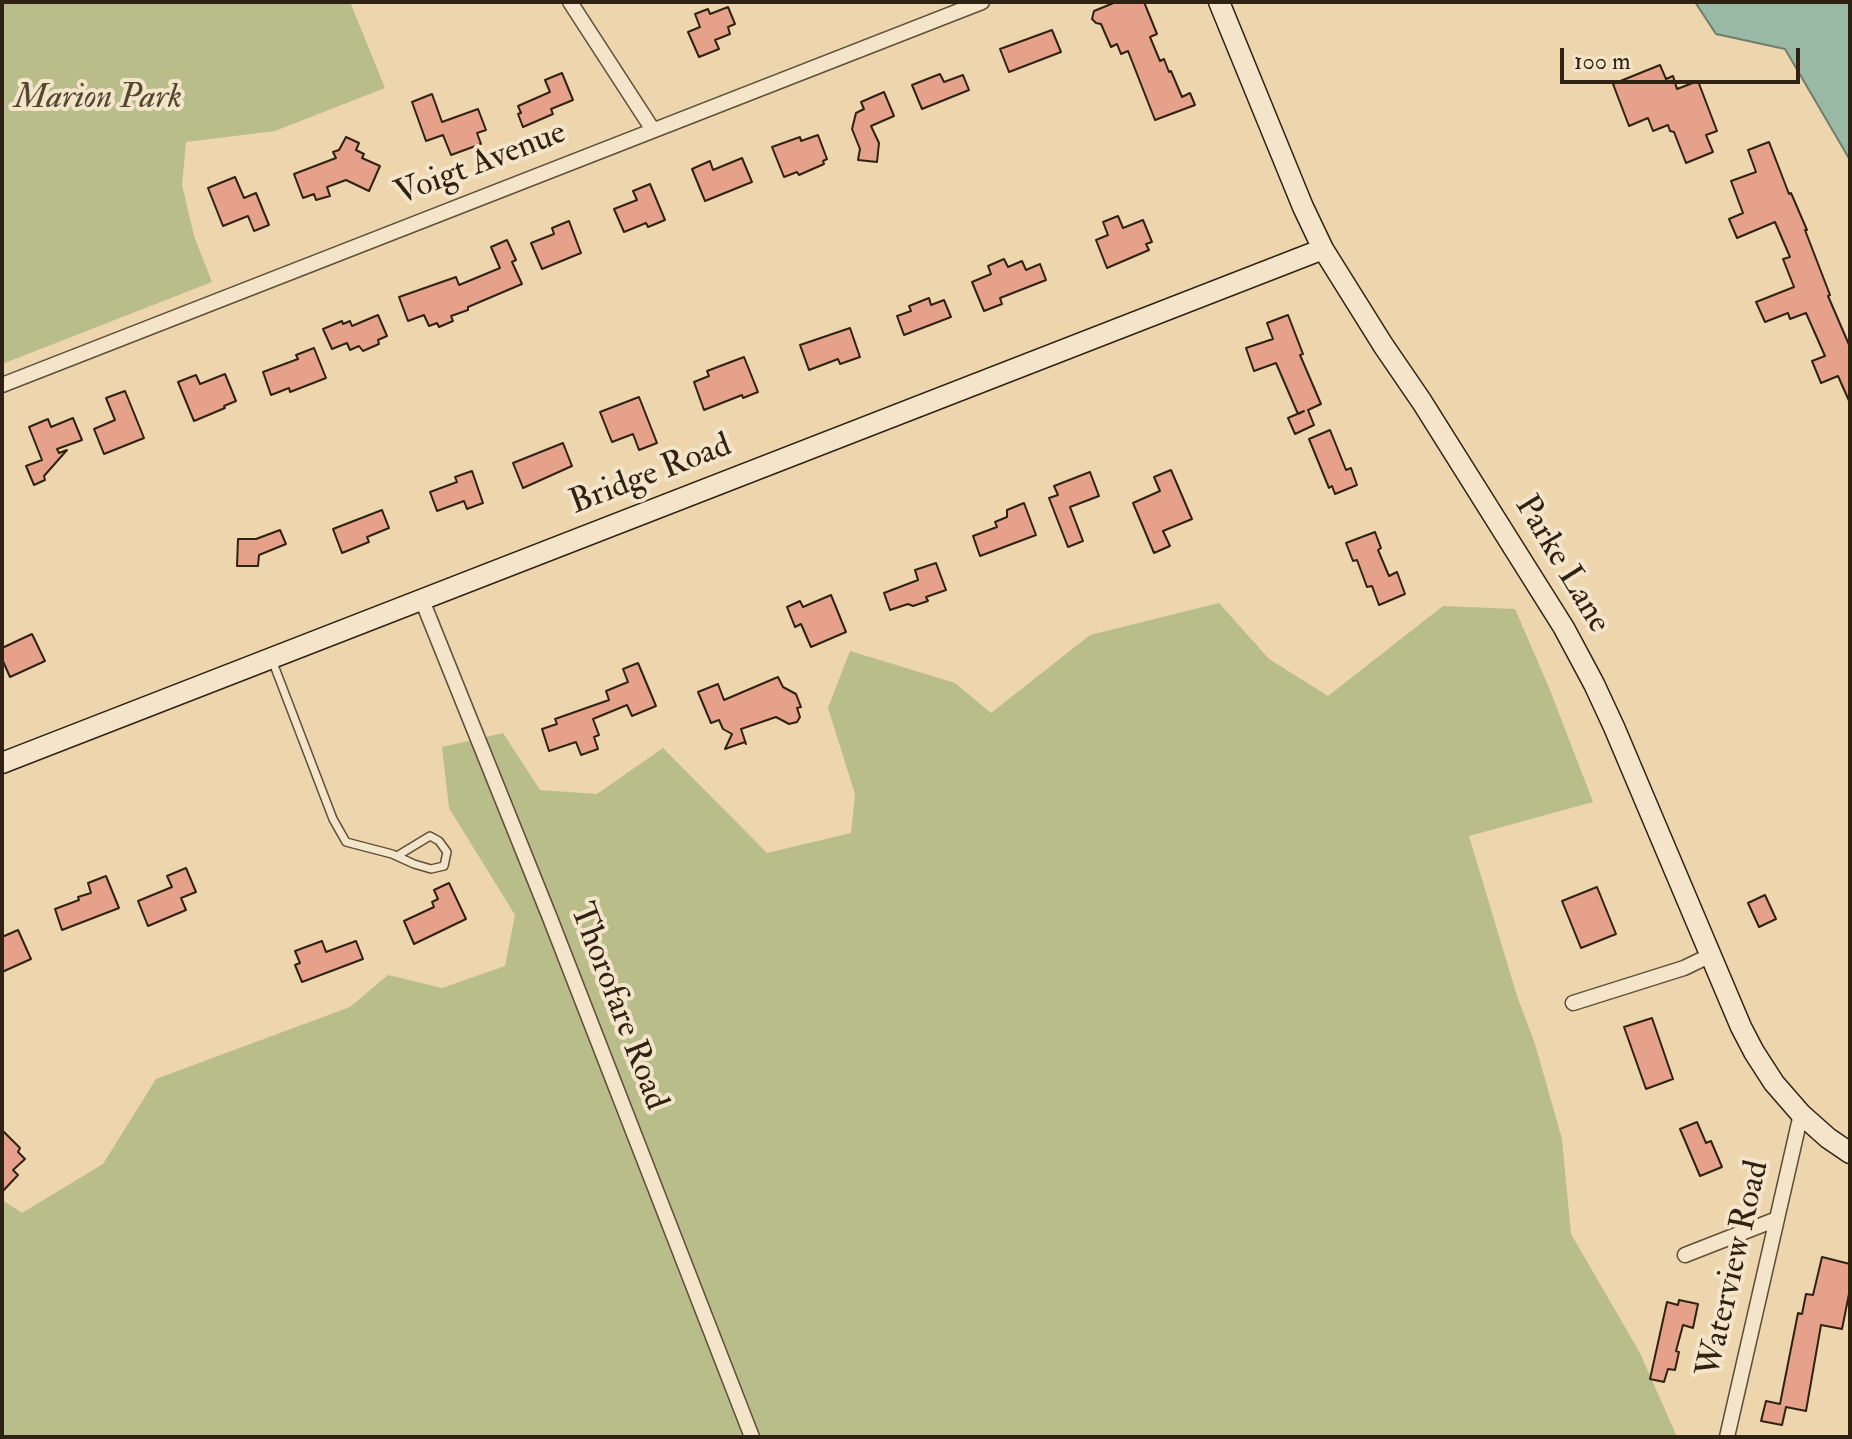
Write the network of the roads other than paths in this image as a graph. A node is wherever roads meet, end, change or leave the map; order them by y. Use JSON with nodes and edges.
{"nodes":[{"id":1,"x":570,"y":2,"type":"edge"},
{"id":2,"x":1219,"y":2,"type":"edge"},
{"id":3,"x":972,"y":4,"type":"edge"},
{"id":4,"x":653,"y":130,"type":"junction"},
{"id":5,"x":1323,"y":249,"type":"junction"},
{"id":6,"x":2,"y":385,"type":"edge"},
{"id":7,"x":422,"y":600,"type":"junction"},
{"id":8,"x":272,"y":658,"type":"junction"},
{"id":9,"x":2,"y":763,"type":"edge"},
{"id":10,"x":397,"y":856,"type":"junction"},
{"id":11,"x":1711,"y":955,"type":"junction"},
{"id":12,"x":1573,"y":1003,"type":"dead end"},
{"id":13,"x":1801,"y":1114,"type":"junction"},
{"id":14,"x":1850,"y":1153,"type":"edge"},
{"id":15,"x":1777,"y":1219,"type":"junction"},
{"id":16,"x":1685,"y":1255,"type":"dead end"},
{"id":17,"x":752,"y":1437,"type":"edge"},
{"id":18,"x":1727,"y":1437,"type":"edge"}],
"edges":[{"from":1,"to":4,"type":"street"},
{"from":2,"to":5,"type":"main road","name":"Parke Lane"},
{"from":3,"to":4,"type":"street","name":"Voigt Avenue"},
{"from":4,"to":6,"type":"street","name":"Voigt Avenue"},
{"from":5,"to":7,"type":"main road","name":"Bridge Road"},
{"from":5,"to":11,"type":"main road","name":"Parke Lane"},
{"from":7,"to":8,"type":"main road","name":"Bridge Road"},
{"from":7,"to":17,"type":"street","name":"Thorofare Road"},
{"from":8,"to":9,"type":"main road","name":"Bridge Road"},
{"from":8,"to":10,"type":"lane"},
{"from":10,"to":10,"type":"lane"},
{"from":11,"to":12,"type":"street"},
{"from":11,"to":13,"type":"main road","name":"Parke Lane"},
{"from":13,"to":14,"type":"main road","name":"Parke Lane"},
{"from":13,"to":15,"type":"street","name":"Waterview Road"},
{"from":15,"to":16,"type":"street"},
{"from":15,"to":18,"type":"street","name":"Waterview Road"}]}
